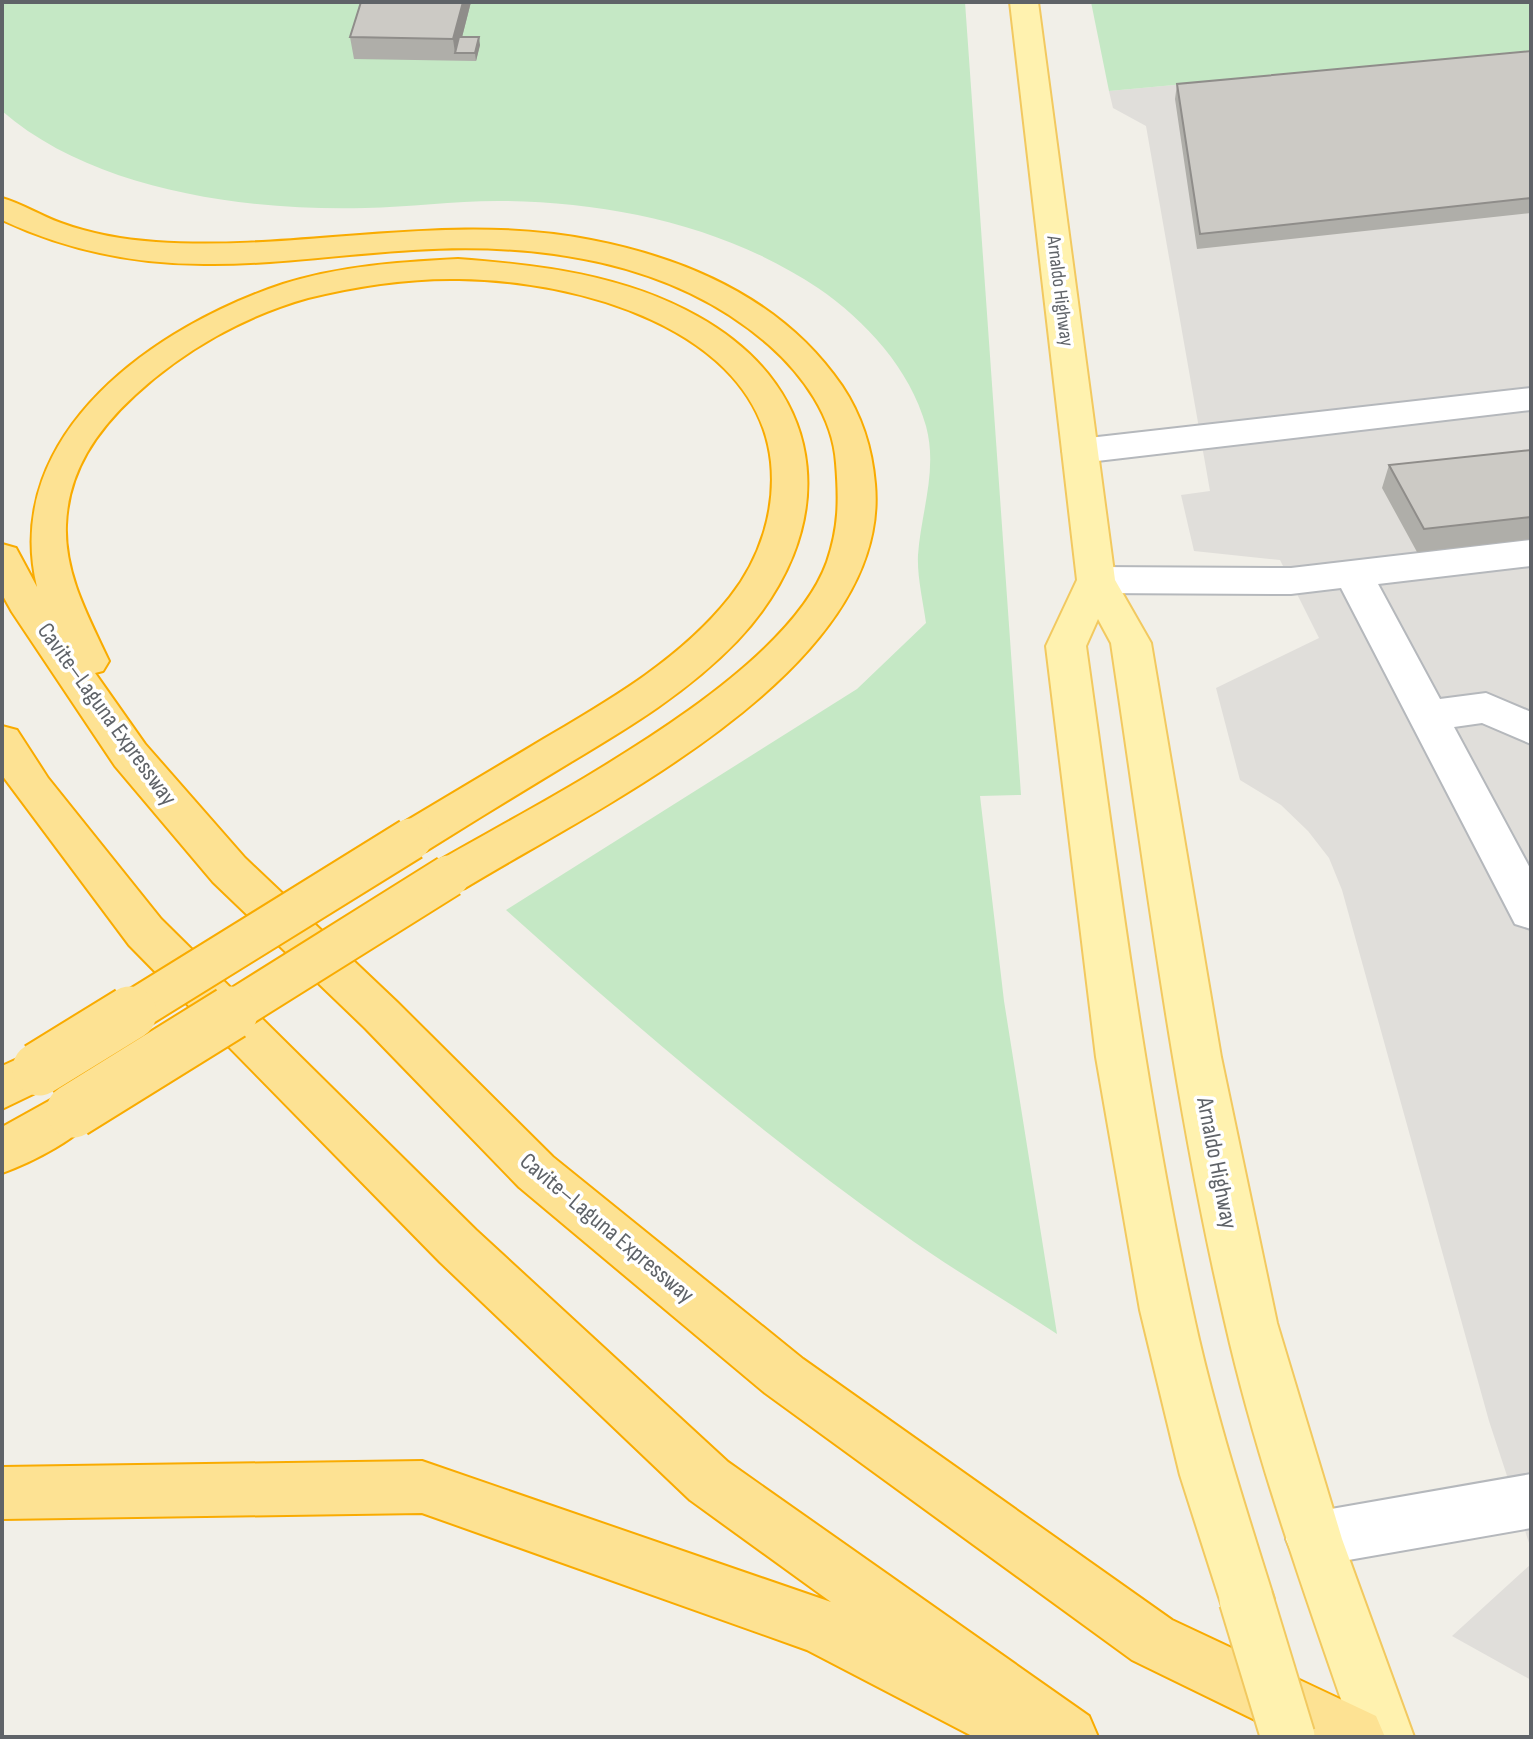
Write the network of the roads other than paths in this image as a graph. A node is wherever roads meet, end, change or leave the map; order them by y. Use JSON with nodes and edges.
{"nodes":[{"id":1,"x":1024,"y":2,"type":"edge"},
{"id":2,"x":2,"y":208,"type":"edge"},
{"id":3,"x":1531,"y":399,"type":"edge"},
{"id":4,"x":1080,"y":451,"type":"junction"},
{"id":5,"x":1531,"y":553,"type":"edge"},
{"id":6,"x":2,"y":557,"type":"edge"},
{"id":7,"x":1353,"y":574,"type":"junction"},
{"id":8,"x":1096,"y":580,"type":"junction"},
{"id":9,"x":1427,"y":716,"type":"junction"},
{"id":10,"x":1531,"y":729,"type":"edge"},
{"id":11,"x":2,"y":741,"type":"edge"},
{"id":12,"x":130,"y":755,"type":"junction"},
{"id":13,"x":1531,"y":912,"type":"edge"},
{"id":14,"x":20,"y":1079,"type":"edge"},
{"id":15,"x":2,"y":1152,"type":"edge"},
{"id":16,"x":2,"y":1493,"type":"edge"},
{"id":17,"x":1531,"y":1501,"type":"edge"},
{"id":18,"x":1314,"y":1539,"type":"junction"},
{"id":19,"x":1036,"y":1737,"type":"edge"},
{"id":20,"x":1068,"y":1737,"type":"edge"},
{"id":21,"x":1288,"y":1737,"type":"edge"},
{"id":22,"x":1355,"y":1737,"type":"edge"},
{"id":23,"x":1384,"y":1737,"type":"edge"}],
"edges":[{"from":1,"to":4,"type":"main road","name":"Arnaldo Highway"},
{"from":2,"to":15,"type":"highway","bridge":true},
{"from":3,"to":4,"type":"lane"},
{"from":4,"to":8,"type":"main road","name":"Arnaldo Highway"},
{"from":5,"to":7,"type":"lane"},
{"from":6,"to":12,"type":"highway","name":"Cavite–Laguna Expressway"},
{"from":7,"to":8,"type":"lane"},
{"from":7,"to":9,"type":"lane"},
{"from":8,"to":18,"type":"main road","name":"Arnaldo Highway"},
{"from":8,"to":21,"type":"main road","bridge":true},
{"from":9,"to":10,"type":"lane"},
{"from":9,"to":13,"type":"lane"},
{"from":11,"to":20,"type":"highway"},
{"from":12,"to":14,"type":"highway","bridge":true},
{"from":12,"to":22,"type":"highway","name":"Cavite–Laguna Expressway"},
{"from":16,"to":19,"type":"highway"},
{"from":17,"to":18,"type":"lane"},
{"from":18,"to":23,"type":"main road","name":"Arnaldo Highway"}]}
